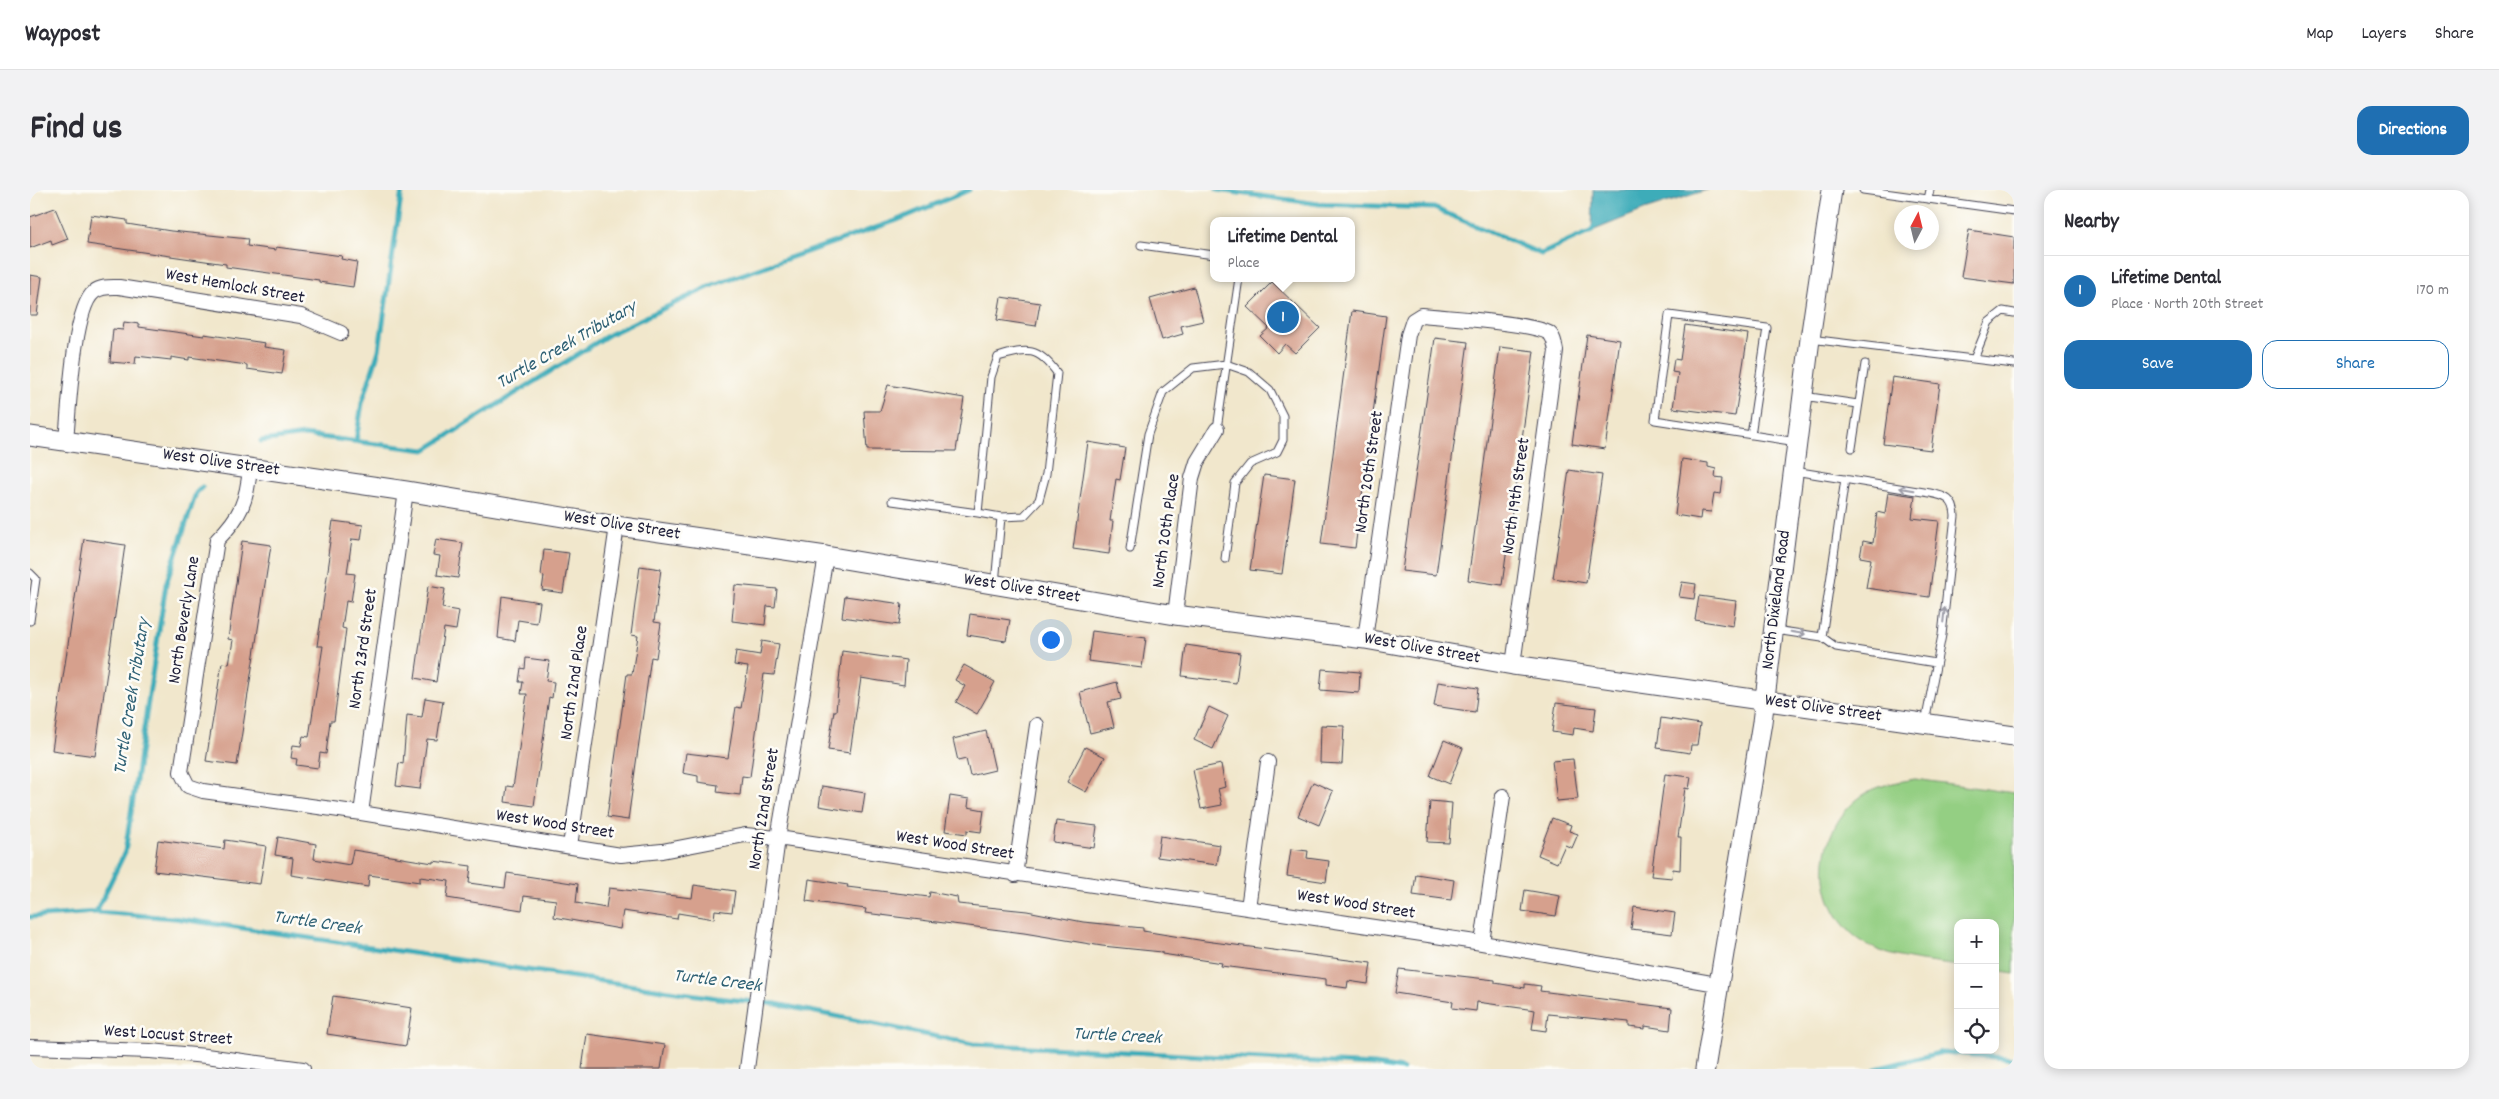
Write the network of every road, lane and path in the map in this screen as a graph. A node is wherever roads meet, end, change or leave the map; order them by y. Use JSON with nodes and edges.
{"nodes":[{"id":1,"x":1832,"y":190,"type":"edge"},
{"id":2,"x":1863,"y":190,"type":"edge"},
{"id":3,"x":1930,"y":190,"type":"edge"},
{"id":4,"x":1928,"y":199,"type":"junction"},
{"id":5,"x":2014,"y":212,"type":"edge"},
{"id":6,"x":1141,"y":245,"type":"dead end"},
{"id":7,"x":1210,"y":254,"type":"edge"},
{"id":8,"x":1238,"y":282,"type":"edge"},
{"id":9,"x":2014,"y":313,"type":"edge"},
{"id":10,"x":1421,"y":314,"type":"joint"},
{"id":11,"x":341,"y":333,"type":"dead end"},
{"id":12,"x":1810,"y":339,"type":"junction"},
{"id":13,"x":1974,"y":359,"type":"junction"},
{"id":14,"x":1226,"y":364,"type":"junction"},
{"id":15,"x":1864,"y":364,"type":"dead end"},
{"id":16,"x":2014,"y":364,"type":"edge"},
{"id":17,"x":1803,"y":396,"type":"junction"},
{"id":18,"x":1858,"y":404,"type":"junction"},
{"id":19,"x":1218,"y":429,"type":"joint"},
{"id":20,"x":1751,"y":435,"type":"junction"},
{"id":21,"x":30,"y":436,"type":"edge"},
{"id":22,"x":66,"y":442,"type":"junction"},
{"id":23,"x":1797,"y":442,"type":"junction"},
{"id":24,"x":1852,"y":448,"type":"dead end"},
{"id":25,"x":250,"y":468,"type":"junction"},
{"id":26,"x":1793,"y":471,"type":"junction"},
{"id":27,"x":1845,"y":480,"type":"junction"},
{"id":28,"x":406,"y":491,"type":"junction"},
{"id":29,"x":892,"y":501,"type":"dead end"},
{"id":30,"x":978,"y":513,"type":"junction"},
{"id":31,"x":1000,"y":517,"type":"junction"},
{"id":32,"x":617,"y":526,"type":"junction"},
{"id":33,"x":1130,"y":549,"type":"dead end"},
{"id":34,"x":826,"y":556,"type":"junction"},
{"id":35,"x":1226,"y":559,"type":"dead end"},
{"id":36,"x":30,"y":573,"type":"edge"},
{"id":37,"x":995,"y":585,"type":"junction"},
{"id":38,"x":1175,"y":615,"type":"junction"},
{"id":39,"x":30,"y":620,"type":"edge"},
{"id":40,"x":1774,"y":630,"type":"junction"},
{"id":41,"x":1822,"y":637,"type":"junction"},
{"id":42,"x":1366,"y":639,"type":"junction"},
{"id":43,"x":1936,"y":663,"type":"junction"},
{"id":44,"x":1513,"y":666,"type":"junction"},
{"id":45,"x":1765,"y":701,"type":"junction"},
{"id":46,"x":1925,"y":724,"type":"junction"},
{"id":47,"x":1037,"y":725,"type":"dead end"},
{"id":48,"x":2014,"y":736,"type":"edge"},
{"id":49,"x":1268,"y":762,"type":"dead end"},
{"id":50,"x":188,"y":786,"type":"joint"},
{"id":51,"x":1503,"y":796,"type":"dead end"},
{"id":52,"x":360,"y":813,"type":"junction"},
{"id":53,"x":778,"y":838,"type":"junction"},
{"id":54,"x":570,"y":846,"type":"junction"},
{"id":55,"x":1015,"y":875,"type":"junction"},
{"id":56,"x":1248,"y":908,"type":"junction"},
{"id":57,"x":1482,"y":943,"type":"junction"},
{"id":58,"x":1717,"y":984,"type":"junction"},
{"id":59,"x":30,"y":1047,"type":"edge"},
{"id":60,"x":303,"y":1069,"type":"edge"},
{"id":61,"x":746,"y":1069,"type":"edge"},
{"id":62,"x":1704,"y":1069,"type":"edge"}],
"edges":[{"from":1,"to":12,"type":"main road","name":"North Dixieland Road"},
{"from":2,"to":4,"type":"lane"},
{"from":3,"to":4,"type":"lane"},
{"from":4,"to":5,"type":"lane"},
{"from":6,"to":7,"type":"lane"},
{"from":8,"to":14,"type":"lane"},
{"from":9,"to":13,"type":"lane"},
{"from":10,"to":42,"type":"street","name":"North 20th Street"},
{"from":10,"to":44,"type":"street","name":"North 19th Street"},
{"from":11,"to":22,"type":"street","name":"West Hemlock Street"},
{"from":12,"to":13,"type":"lane"},
{"from":12,"to":17,"type":"main road","name":"North Dixieland Road"},
{"from":13,"to":16,"type":"lane"},
{"from":14,"to":19,"type":"lane"},
{"from":14,"to":33,"type":"lane"},
{"from":14,"to":35,"type":"lane"},
{"from":15,"to":18,"type":"lane"},
{"from":17,"to":18,"type":"lane"},
{"from":17,"to":23,"type":"main road","name":"North Dixieland Road"},
{"from":18,"to":24,"type":"lane"},
{"from":19,"to":38,"type":"street","name":"North 20th Place"},
{"from":20,"to":20,"type":"lane"},
{"from":20,"to":23,"type":"lane"},
{"from":21,"to":22,"type":"main road","name":"West Olive Street"},
{"from":22,"to":25,"type":"main road","name":"West Olive Street"},
{"from":23,"to":26,"type":"main road","name":"North Dixieland Road"},
{"from":25,"to":28,"type":"main road","name":"West Olive Street"},
{"from":25,"to":50,"type":"street","name":"North Beverly Lane"},
{"from":26,"to":27,"type":"lane"},
{"from":26,"to":40,"type":"main road","name":"North Dixieland Road"},
{"from":27,"to":41,"type":"lane"},
{"from":43,"to":27,"type":"lane","one_way":true},
{"from":28,"to":32,"type":"main road","name":"West Olive Street"},
{"from":28,"to":52,"type":"street","name":"North 23rd Street"},
{"from":29,"to":30,"type":"lane"},
{"from":30,"to":31,"type":"lane"},
{"from":30,"to":31,"type":"lane"},
{"from":31,"to":37,"type":"lane"},
{"from":32,"to":34,"type":"main road","name":"West Olive Street"},
{"from":32,"to":54,"type":"street","name":"North 22nd Place"},
{"from":34,"to":37,"type":"main road","name":"West Olive Street"},
{"from":34,"to":53,"type":"street","name":"North 22nd Street"},
{"from":36,"to":39,"type":"lane"},
{"from":37,"to":38,"type":"main road","name":"West Olive Street"},
{"from":38,"to":42,"type":"main road","name":"West Olive Street"},
{"from":40,"to":41,"type":"lane","one_way":true},
{"from":40,"to":45,"type":"main road","name":"North Dixieland Road"},
{"from":41,"to":43,"type":"lane"},
{"from":42,"to":44,"type":"main road","name":"West Olive Street"},
{"from":43,"to":46,"type":"lane"},
{"from":44,"to":45,"type":"main road","name":"West Olive Street"},
{"from":45,"to":46,"type":"main road","name":"West Olive Street"},
{"from":45,"to":58,"type":"main road","name":"North Dixieland Road"},
{"from":46,"to":48,"type":"main road","name":"West Olive Street"},
{"from":47,"to":55,"type":"street"},
{"from":49,"to":56,"type":"street"},
{"from":50,"to":52,"type":"street","name":"West Wood Street"},
{"from":51,"to":57,"type":"street"},
{"from":52,"to":54,"type":"street","name":"West Wood Street"},
{"from":53,"to":54,"type":"street","name":"West Wood Street"},
{"from":53,"to":55,"type":"street","name":"West Wood Street"},
{"from":53,"to":61,"type":"street","name":"North 22nd Street"},
{"from":55,"to":56,"type":"street","name":"West Wood Street"},
{"from":56,"to":57,"type":"street","name":"West Wood Street"},
{"from":57,"to":58,"type":"street","name":"West Wood Street"},
{"from":58,"to":62,"type":"main road","name":"North Dixieland Road"},
{"from":59,"to":60,"type":"street","name":"West Locust Street"}]}
